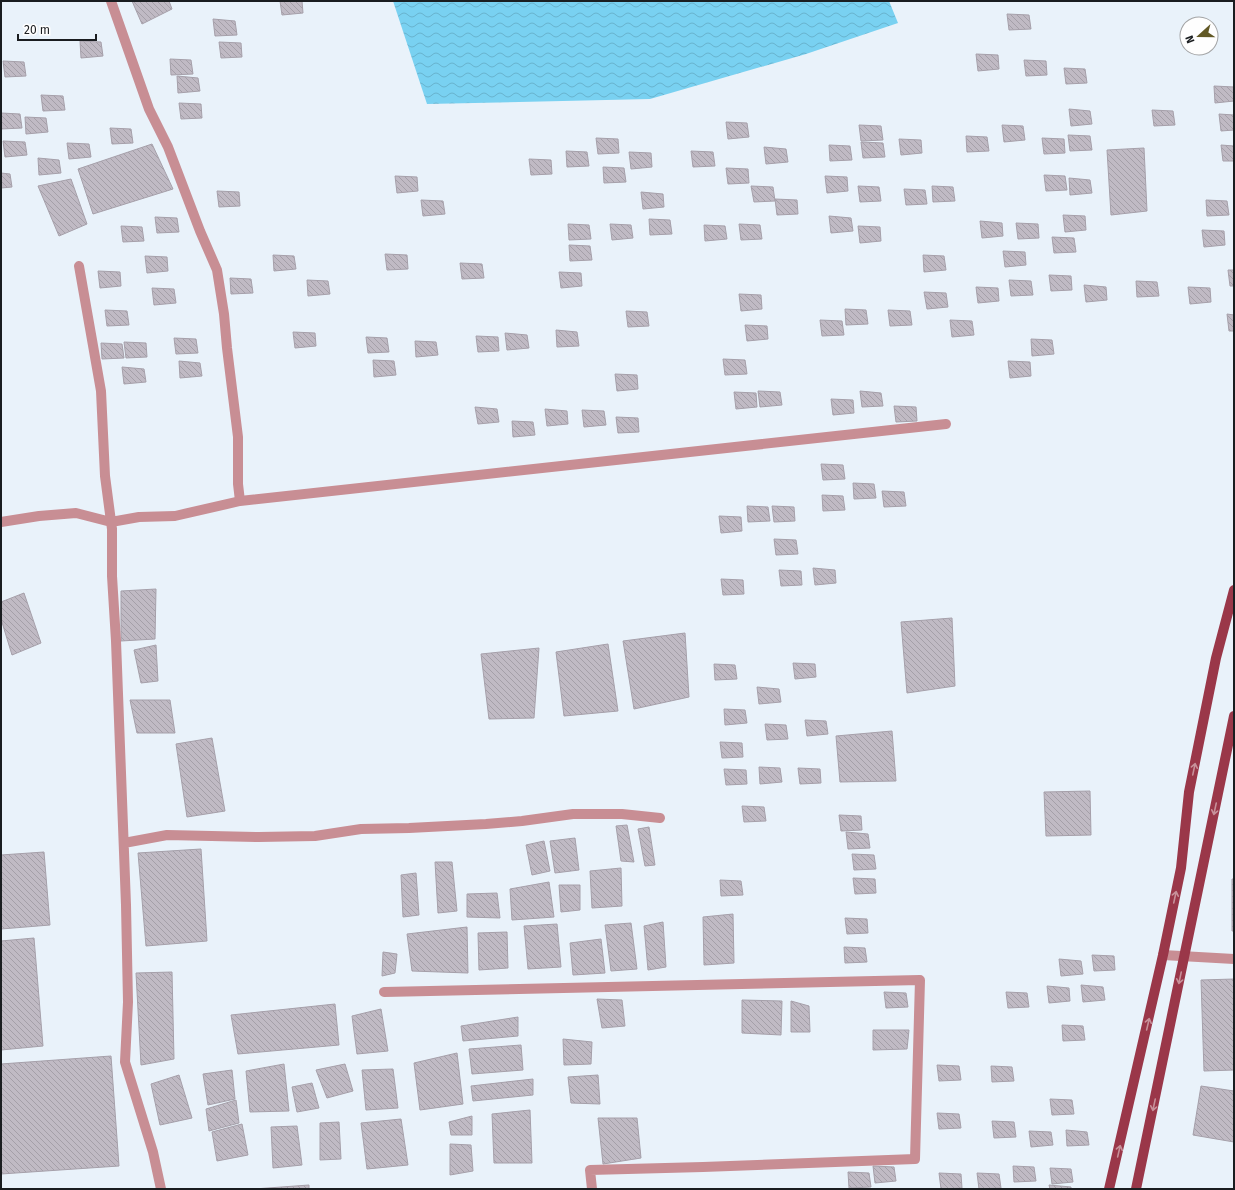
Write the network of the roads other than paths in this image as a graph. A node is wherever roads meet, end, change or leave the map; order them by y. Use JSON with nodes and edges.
{"nodes":[{"id":1,"x":111,"y":1,"type":"edge"},
{"id":2,"x":79,"y":266,"type":"dead end"},
{"id":3,"x":946,"y":424,"type":"dead end"},
{"id":4,"x":240,"y":502,"type":"junction"},
{"id":5,"x":1,"y":522,"type":"edge"},
{"id":6,"x":111,"y":522,"type":"junction"},
{"id":7,"x":1234,"y":590,"type":"edge"},
{"id":8,"x":1234,"y":716,"type":"edge"},
{"id":9,"x":660,"y":818,"type":"dead end"},
{"id":10,"x":124,"y":843,"type":"junction"},
{"id":11,"x":1163,"y":955,"type":"junction"},
{"id":12,"x":1184,"y":956,"type":"junction"},
{"id":13,"x":1234,"y":959,"type":"edge"},
{"id":14,"x":384,"y":992,"type":"dead end"},
{"id":15,"x":161,"y":1189,"type":"edge"},
{"id":16,"x":592,"y":1189,"type":"edge"},
{"id":17,"x":1109,"y":1189,"type":"edge"},
{"id":18,"x":1136,"y":1189,"type":"edge"}],
"edges":[{"from":1,"to":4,"type":"street"},
{"from":2,"to":6,"type":"street"},
{"from":3,"to":4,"type":"street"},
{"from":4,"to":6,"type":"street"},
{"from":5,"to":6,"type":"street"},
{"from":6,"to":10,"type":"street"},
{"from":11,"to":7,"type":"main road","one_way":true},
{"from":8,"to":12,"type":"main road","one_way":true},
{"from":9,"to":10,"type":"street"},
{"from":10,"to":15,"type":"street"},
{"from":11,"to":12,"type":"street"},
{"from":17,"to":11,"type":"main road","one_way":true},
{"from":12,"to":13,"type":"street"},
{"from":12,"to":18,"type":"main road","one_way":true},
{"from":14,"to":16,"type":"street"}]}
